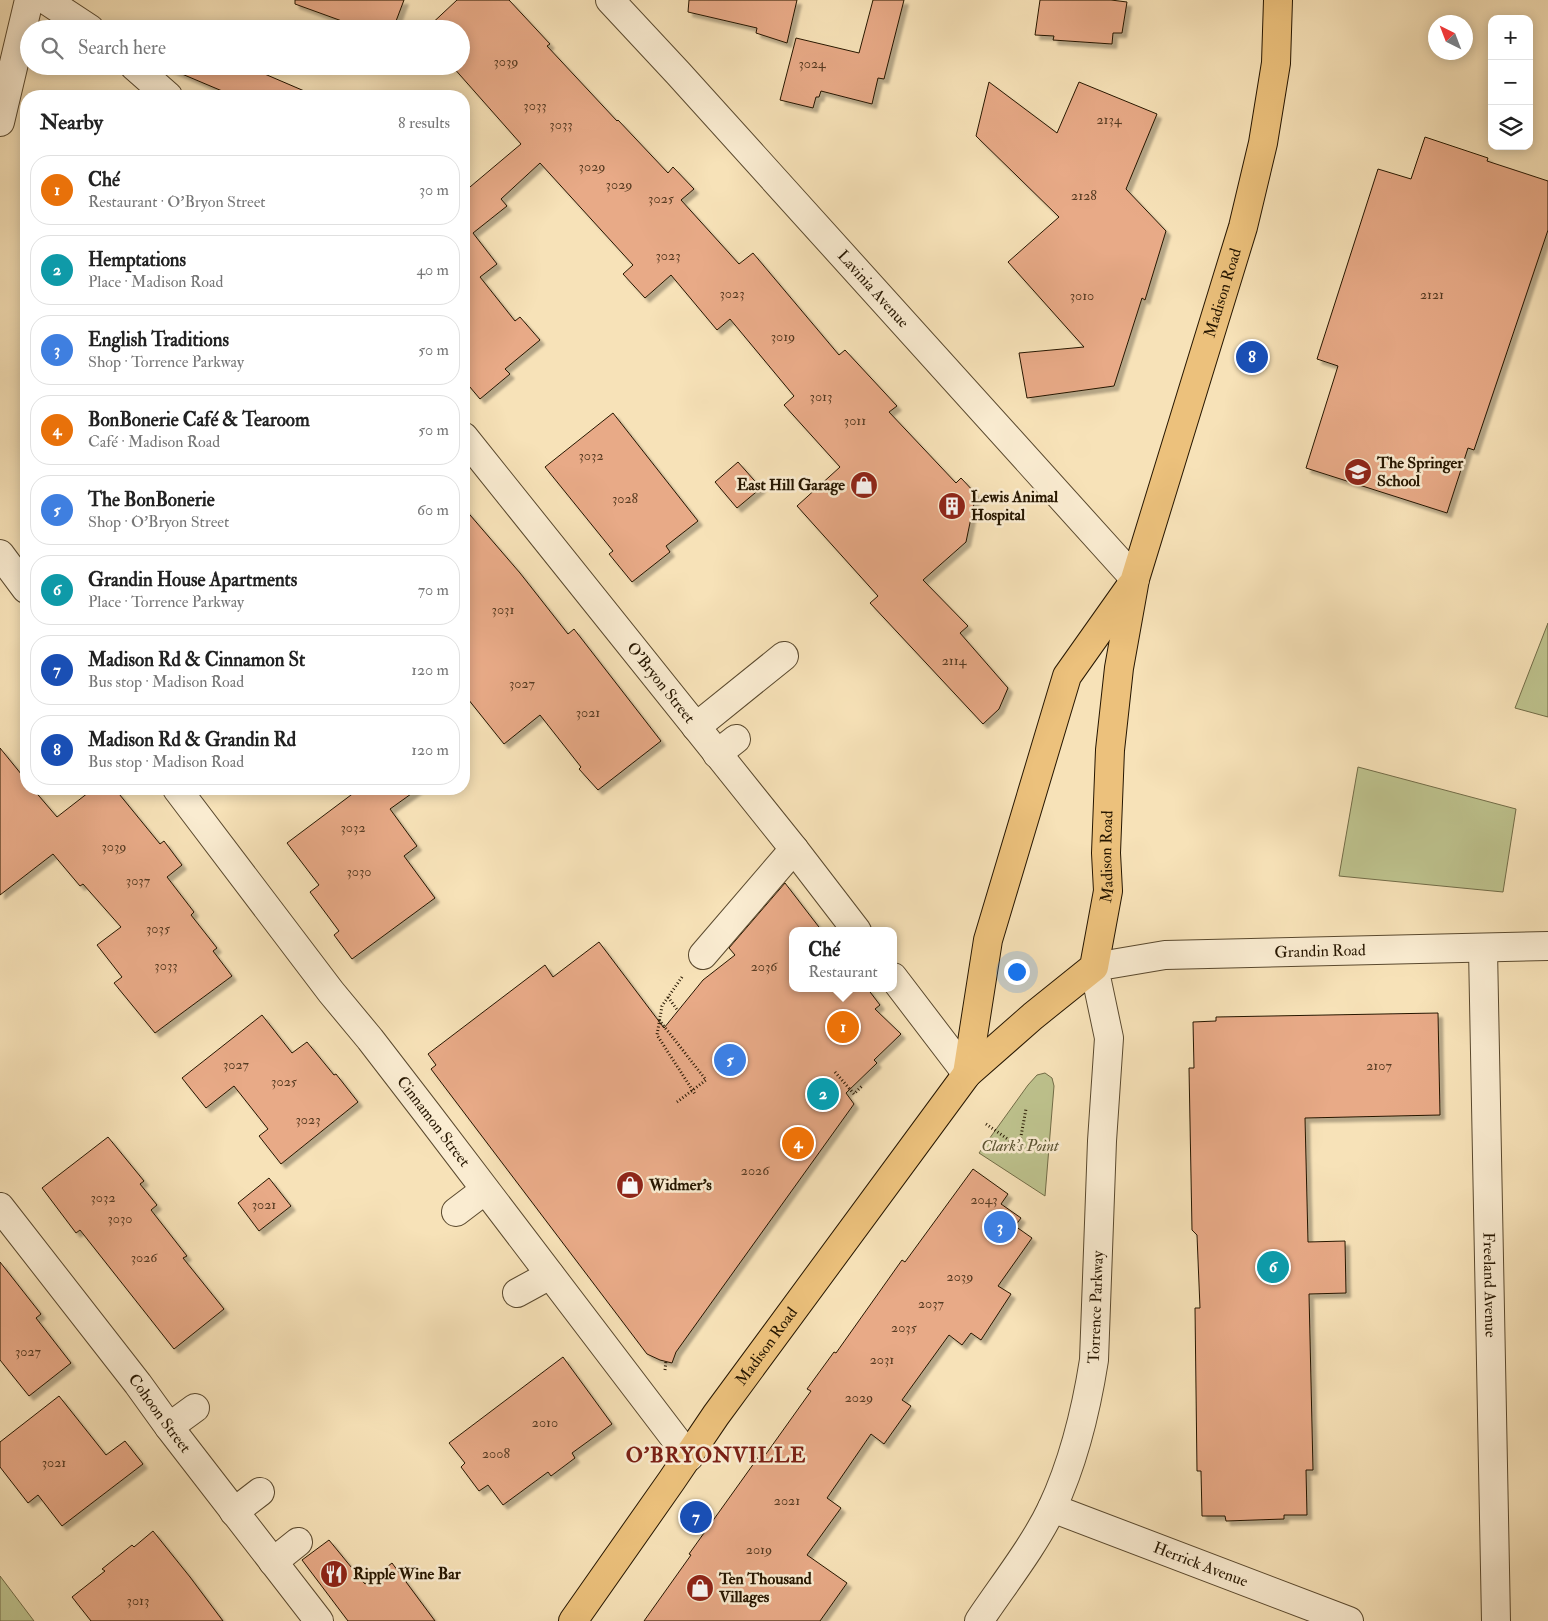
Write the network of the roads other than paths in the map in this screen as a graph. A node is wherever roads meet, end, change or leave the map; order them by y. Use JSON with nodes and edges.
{"nodes":[{"id":1,"x":29,"y":0,"type":"edge"},
{"id":2,"x":46,"y":0,"type":"edge"},
{"id":3,"x":610,"y":0,"type":"edge"},
{"id":4,"x":1278,"y":0,"type":"edge"},
{"id":5,"x":24,"y":20,"type":"edge"},
{"id":6,"x":76,"y":20,"type":"edge"},
{"id":7,"x":20,"y":38,"type":"edge"},
{"id":8,"x":144,"y":75,"type":"edge"},
{"id":9,"x":161,"y":90,"type":"edge"},
{"id":10,"x":0,"y":122,"type":"edge"},
{"id":11,"x":470,"y":444,"type":"edge"},
{"id":12,"x":0,"y":554,"type":"edge"},
{"id":13,"x":1135,"y":579,"type":"junction"},
{"id":14,"x":20,"y":581,"type":"edge"},
{"id":15,"x":784,"y":656,"type":"dead end"},
{"id":16,"x":696,"y":726,"type":"junction"},
{"id":17,"x":182,"y":795,"type":"edge"},
{"id":18,"x":794,"y":849,"type":"junction"},
{"id":19,"x":854,"y":927,"type":"edge"},
{"id":20,"x":1548,"y":946,"type":"edge"},
{"id":21,"x":1483,"y":948,"type":"junction"},
{"id":22,"x":695,"y":963,"type":"road end"},
{"id":23,"x":1094,"y":967,"type":"junction"},
{"id":24,"x":897,"y":982,"type":"edge"},
{"id":25,"x":967,"y":1074,"type":"junction"},
{"id":26,"x":485,"y":1190,"type":"junction"},
{"id":27,"x":0,"y":1207,"type":"edge"},
{"id":28,"x":456,"y":1212,"type":"dead end"},
{"id":29,"x":550,"y":1275,"type":"junction"},
{"id":30,"x":517,"y":1293,"type":"dead end"},
{"id":31,"x":195,"y":1408,"type":"dead end"},
{"id":32,"x":169,"y":1427,"type":"junction"},
{"id":33,"x":689,"y":1457,"type":"junction"},
{"id":34,"x":260,"y":1492,"type":"dead end"},
{"id":35,"x":1052,"y":1508,"type":"junction"},
{"id":36,"x":234,"y":1512,"type":"junction"},
{"id":37,"x":298,"y":1542,"type":"dead end"},
{"id":38,"x":273,"y":1562,"type":"junction"},
{"id":39,"x":319,"y":1621,"type":"edge"},
{"id":40,"x":573,"y":1621,"type":"edge"},
{"id":41,"x":980,"y":1621,"type":"edge"},
{"id":42,"x":1349,"y":1621,"type":"edge"},
{"id":43,"x":1496,"y":1621,"type":"edge"}],
"edges":[{"from":1,"to":5,"type":"street"},
{"from":2,"to":6,"type":"street"},
{"from":3,"to":13,"type":"street","name":"Lavinia Avenue"},
{"from":4,"to":13,"type":"main road","name":"Madison Road"},
{"from":7,"to":10,"type":"street"},
{"from":8,"to":9,"type":"street"},
{"from":11,"to":16,"type":"street","name":"O’Bryon Street"},
{"from":12,"to":14,"type":"street"},
{"from":13,"to":23,"type":"main road","name":"Madison Road"},
{"from":13,"to":25,"type":"main road","name":"Madison Road"},
{"from":15,"to":16,"type":"street"},
{"from":16,"to":18,"type":"street","name":"O’Bryon Street"},
{"from":17,"to":26,"type":"street","name":"Cinnamon Street"},
{"from":18,"to":19,"type":"street","name":"O’Bryon Street"},
{"from":18,"to":22,"type":"street"},
{"from":20,"to":21,"type":"street","name":"Grandin Road"},
{"from":21,"to":23,"type":"street","name":"Grandin Road"},
{"from":21,"to":43,"type":"street","name":"Freeland Avenue"},
{"from":23,"to":25,"type":"main road","name":"Madison Road"},
{"from":23,"to":35,"type":"street","name":"Torrence Parkway"},
{"from":24,"to":25,"type":"street"},
{"from":25,"to":33,"type":"main road","name":"Madison Road"},
{"from":26,"to":28,"type":"street"},
{"from":26,"to":29,"type":"street","name":"Cinnamon Street"},
{"from":27,"to":32,"type":"street","name":"Cohoon Street"},
{"from":29,"to":30,"type":"street"},
{"from":29,"to":33,"type":"street","name":"Cinnamon Street"},
{"from":31,"to":32,"type":"street"},
{"from":32,"to":36,"type":"street","name":"Cohoon Street"},
{"from":33,"to":40,"type":"main road","name":"Madison Road"},
{"from":34,"to":36,"type":"street"},
{"from":35,"to":41,"type":"street","name":"Torrence Parkway"},
{"from":35,"to":42,"type":"street","name":"Herrick Avenue"},
{"from":36,"to":38,"type":"street","name":"Cohoon Street"},
{"from":37,"to":38,"type":"street"},
{"from":38,"to":39,"type":"street","name":"Cohoon Street"}]}
